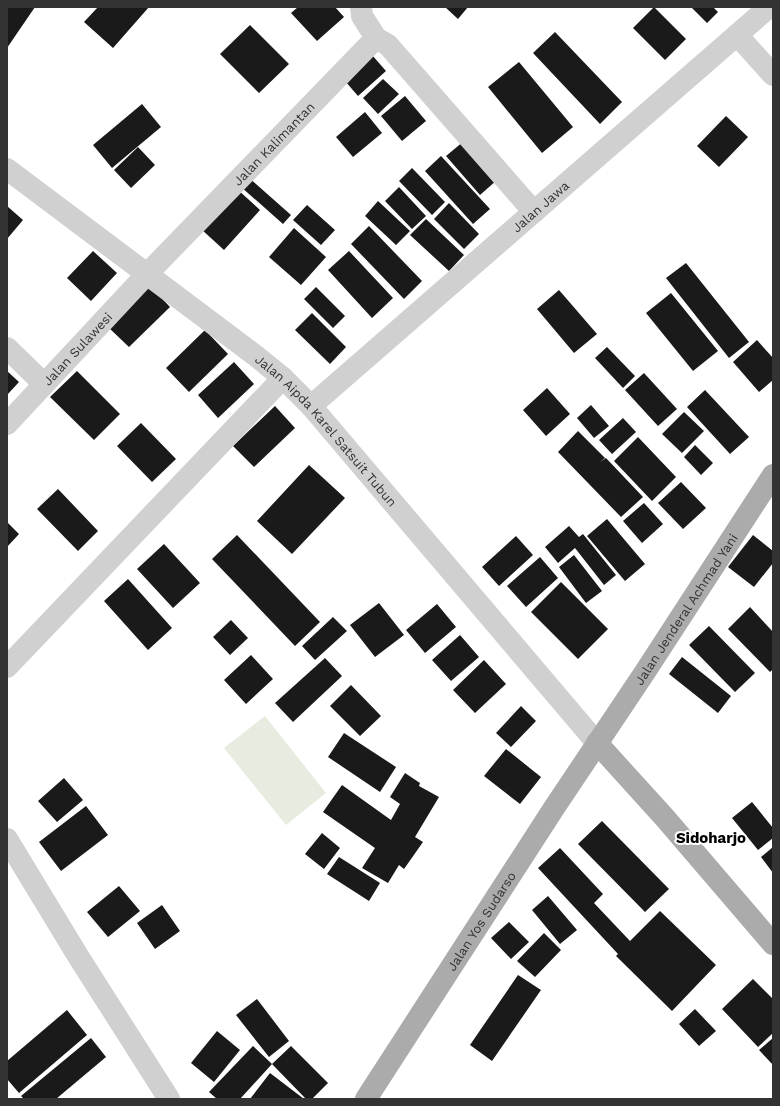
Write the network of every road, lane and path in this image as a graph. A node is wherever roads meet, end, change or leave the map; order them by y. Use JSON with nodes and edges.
{"nodes":[{"id":1,"x":361,"y":7,"type":"edge"},
{"id":2,"x":769,"y":7,"type":"edge"},
{"id":3,"x":737,"y":36,"type":"junction"},
{"id":4,"x":376,"y":38,"type":"junction"},
{"id":5,"x":773,"y":75,"type":"edge"},
{"id":6,"x":7,"y":169,"type":"edge"},
{"id":7,"x":534,"y":212,"type":"junction"},
{"id":8,"x":148,"y":274,"type":"junction"},
{"id":9,"x":7,"y":348,"type":"edge"},
{"id":10,"x":283,"y":378,"type":"junction"},
{"id":11,"x":44,"y":384,"type":"junction"},
{"id":12,"x":311,"y":406,"type":"junction"},
{"id":13,"x":7,"y":424,"type":"edge"},
{"id":14,"x":773,"y":475,"type":"edge"},
{"id":15,"x":7,"y":667,"type":"edge"},
{"id":16,"x":597,"y":743,"type":"junction"},
{"id":17,"x":7,"y":839,"type":"edge"},
{"id":18,"x":773,"y":944,"type":"edge"},
{"id":19,"x":169,"y":1099,"type":"edge"},
{"id":20,"x":366,"y":1099,"type":"edge"}],
"edges":[{"from":1,"to":4,"type":"street"},
{"from":2,"to":3,"type":"street","name":"Jalan Jawa"},
{"from":3,"to":5,"type":"street"},
{"from":3,"to":7,"type":"street","name":"Jalan Jawa"},
{"from":4,"to":7,"type":"street"},
{"from":4,"to":8,"type":"street","name":"Jalan Kalimantan"},
{"from":6,"to":8,"type":"street","name":"Jalan Aipda Karel Satsuit Tubun"},
{"from":7,"to":12,"type":"street","name":"Jalan Jawa"},
{"from":8,"to":10,"type":"street","name":"Jalan Aipda Karel Satsuit Tubun"},
{"from":8,"to":11,"type":"street","name":"Jalan Sulawesi"},
{"from":9,"to":11,"type":"street"},
{"from":10,"to":12,"type":"street","name":"Jalan Aipda Karel Satsuit Tubun"},
{"from":10,"to":15,"type":"street"},
{"from":11,"to":13,"type":"street","name":"Jalan Sulawesi"},
{"from":12,"to":16,"type":"street","name":"Jalan Aipda Karel Satsuit Tubun"},
{"from":14,"to":16,"type":"main road","name":"Jalan Jenderal Achmad Yani"},
{"from":16,"to":18,"type":"main road"},
{"from":16,"to":20,"type":"main road","name":"Jalan Yos Sudarso"},
{"from":17,"to":19,"type":"street"}]}
